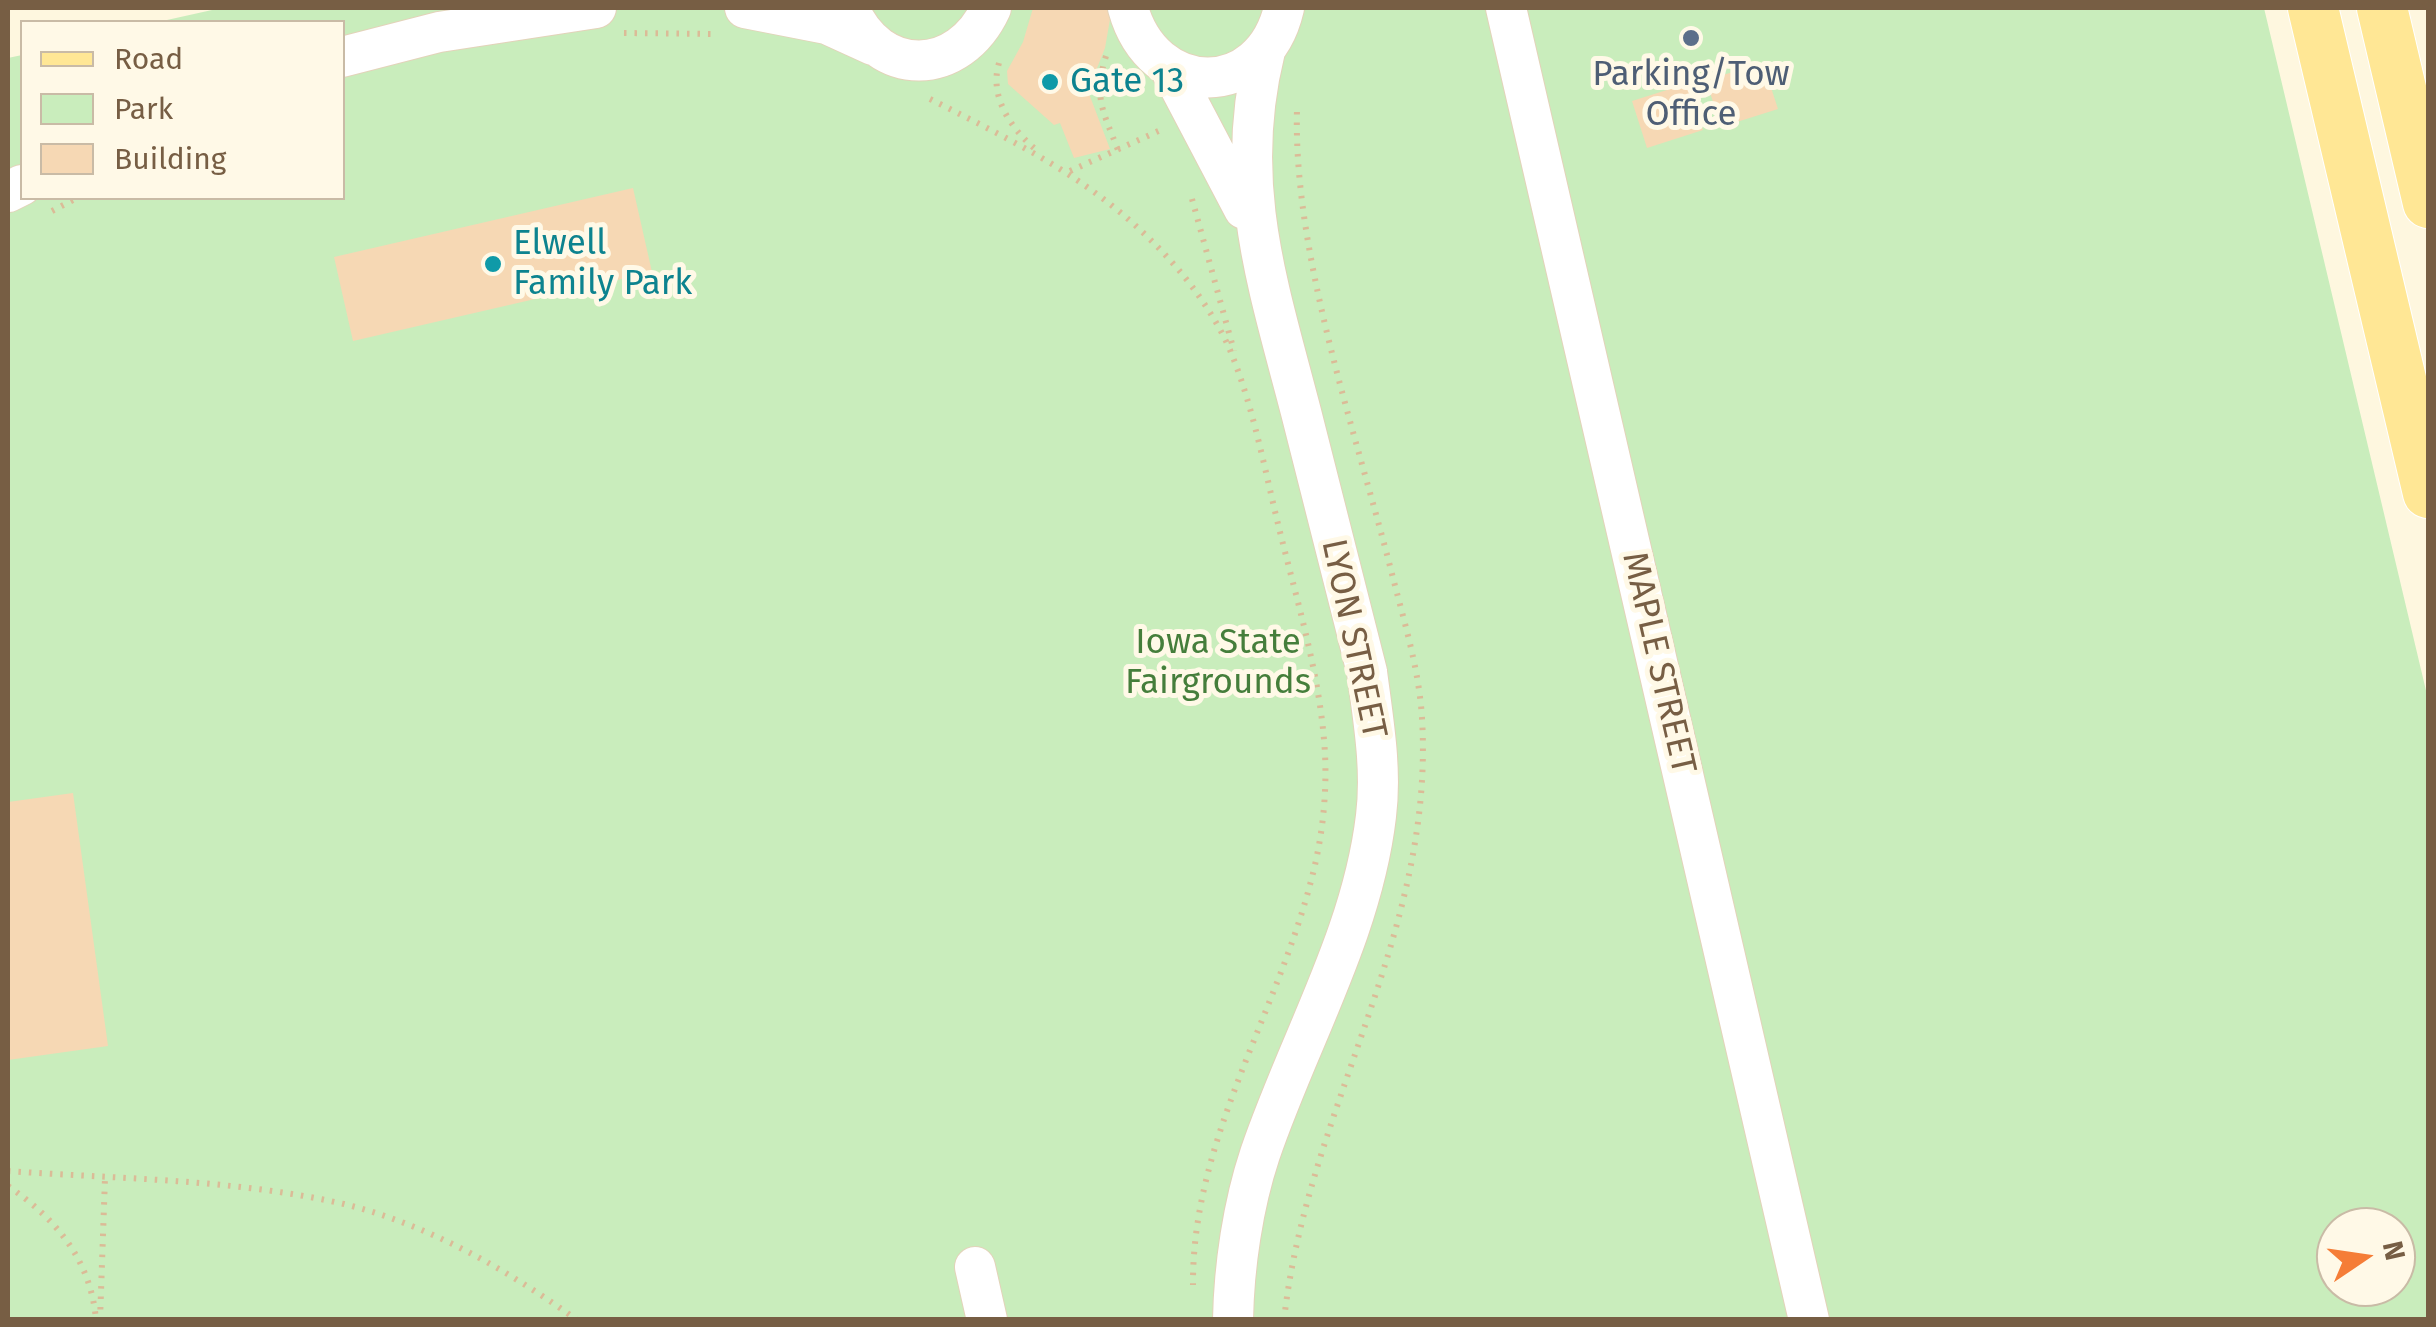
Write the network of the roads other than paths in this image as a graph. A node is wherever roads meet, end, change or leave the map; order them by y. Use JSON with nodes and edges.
{"nodes":[{"id":1,"x":849,"y":8,"type":"edge"},
{"id":2,"x":991,"y":8,"type":"edge"},
{"id":3,"x":1128,"y":8,"type":"edge"},
{"id":4,"x":1284,"y":8,"type":"edge"},
{"id":5,"x":1506,"y":8,"type":"edge"},
{"id":6,"x":2313,"y":8,"type":"edge"},
{"id":7,"x":2382,"y":8,"type":"edge"},
{"id":8,"x":604,"y":21,"type":"edge"},
{"id":9,"x":733,"y":21,"type":"edge"},
{"id":10,"x":874,"y":45,"type":"junction"},
{"id":11,"x":1265,"y":51,"type":"junction"},
{"id":12,"x":345,"y":56,"type":"edge"},
{"id":13,"x":1171,"y":70,"type":"junction"},
{"id":14,"x":2428,"y":203,"type":"edge"},
{"id":15,"x":1258,"y":245,"type":"junction"},
{"id":16,"x":2428,"y":494,"type":"edge"},
{"id":17,"x":975,"y":1267,"type":"dead end"},
{"id":18,"x":987,"y":1320,"type":"edge"},
{"id":19,"x":1234,"y":1320,"type":"edge"},
{"id":20,"x":1808,"y":1320,"type":"edge"}],
"edges":[{"from":1,"to":10,"type":"lane"},
{"from":2,"to":10,"type":"lane"},
{"from":3,"to":13,"type":"lane"},
{"from":4,"to":11,"type":"lane"},
{"from":5,"to":20,"type":"lane","name":"MAPLE STREET"},
{"from":6,"to":16,"type":"main road"},
{"from":7,"to":14,"type":"main road"},
{"from":8,"to":12,"type":"lane"},
{"from":9,"to":10,"type":"lane"},
{"from":11,"to":13,"type":"lane"},
{"from":11,"to":15,"type":"lane"},
{"from":13,"to":15,"type":"lane"},
{"from":15,"to":19,"type":"lane","name":"LYON STREET"},
{"from":17,"to":18,"type":"lane"}]}
